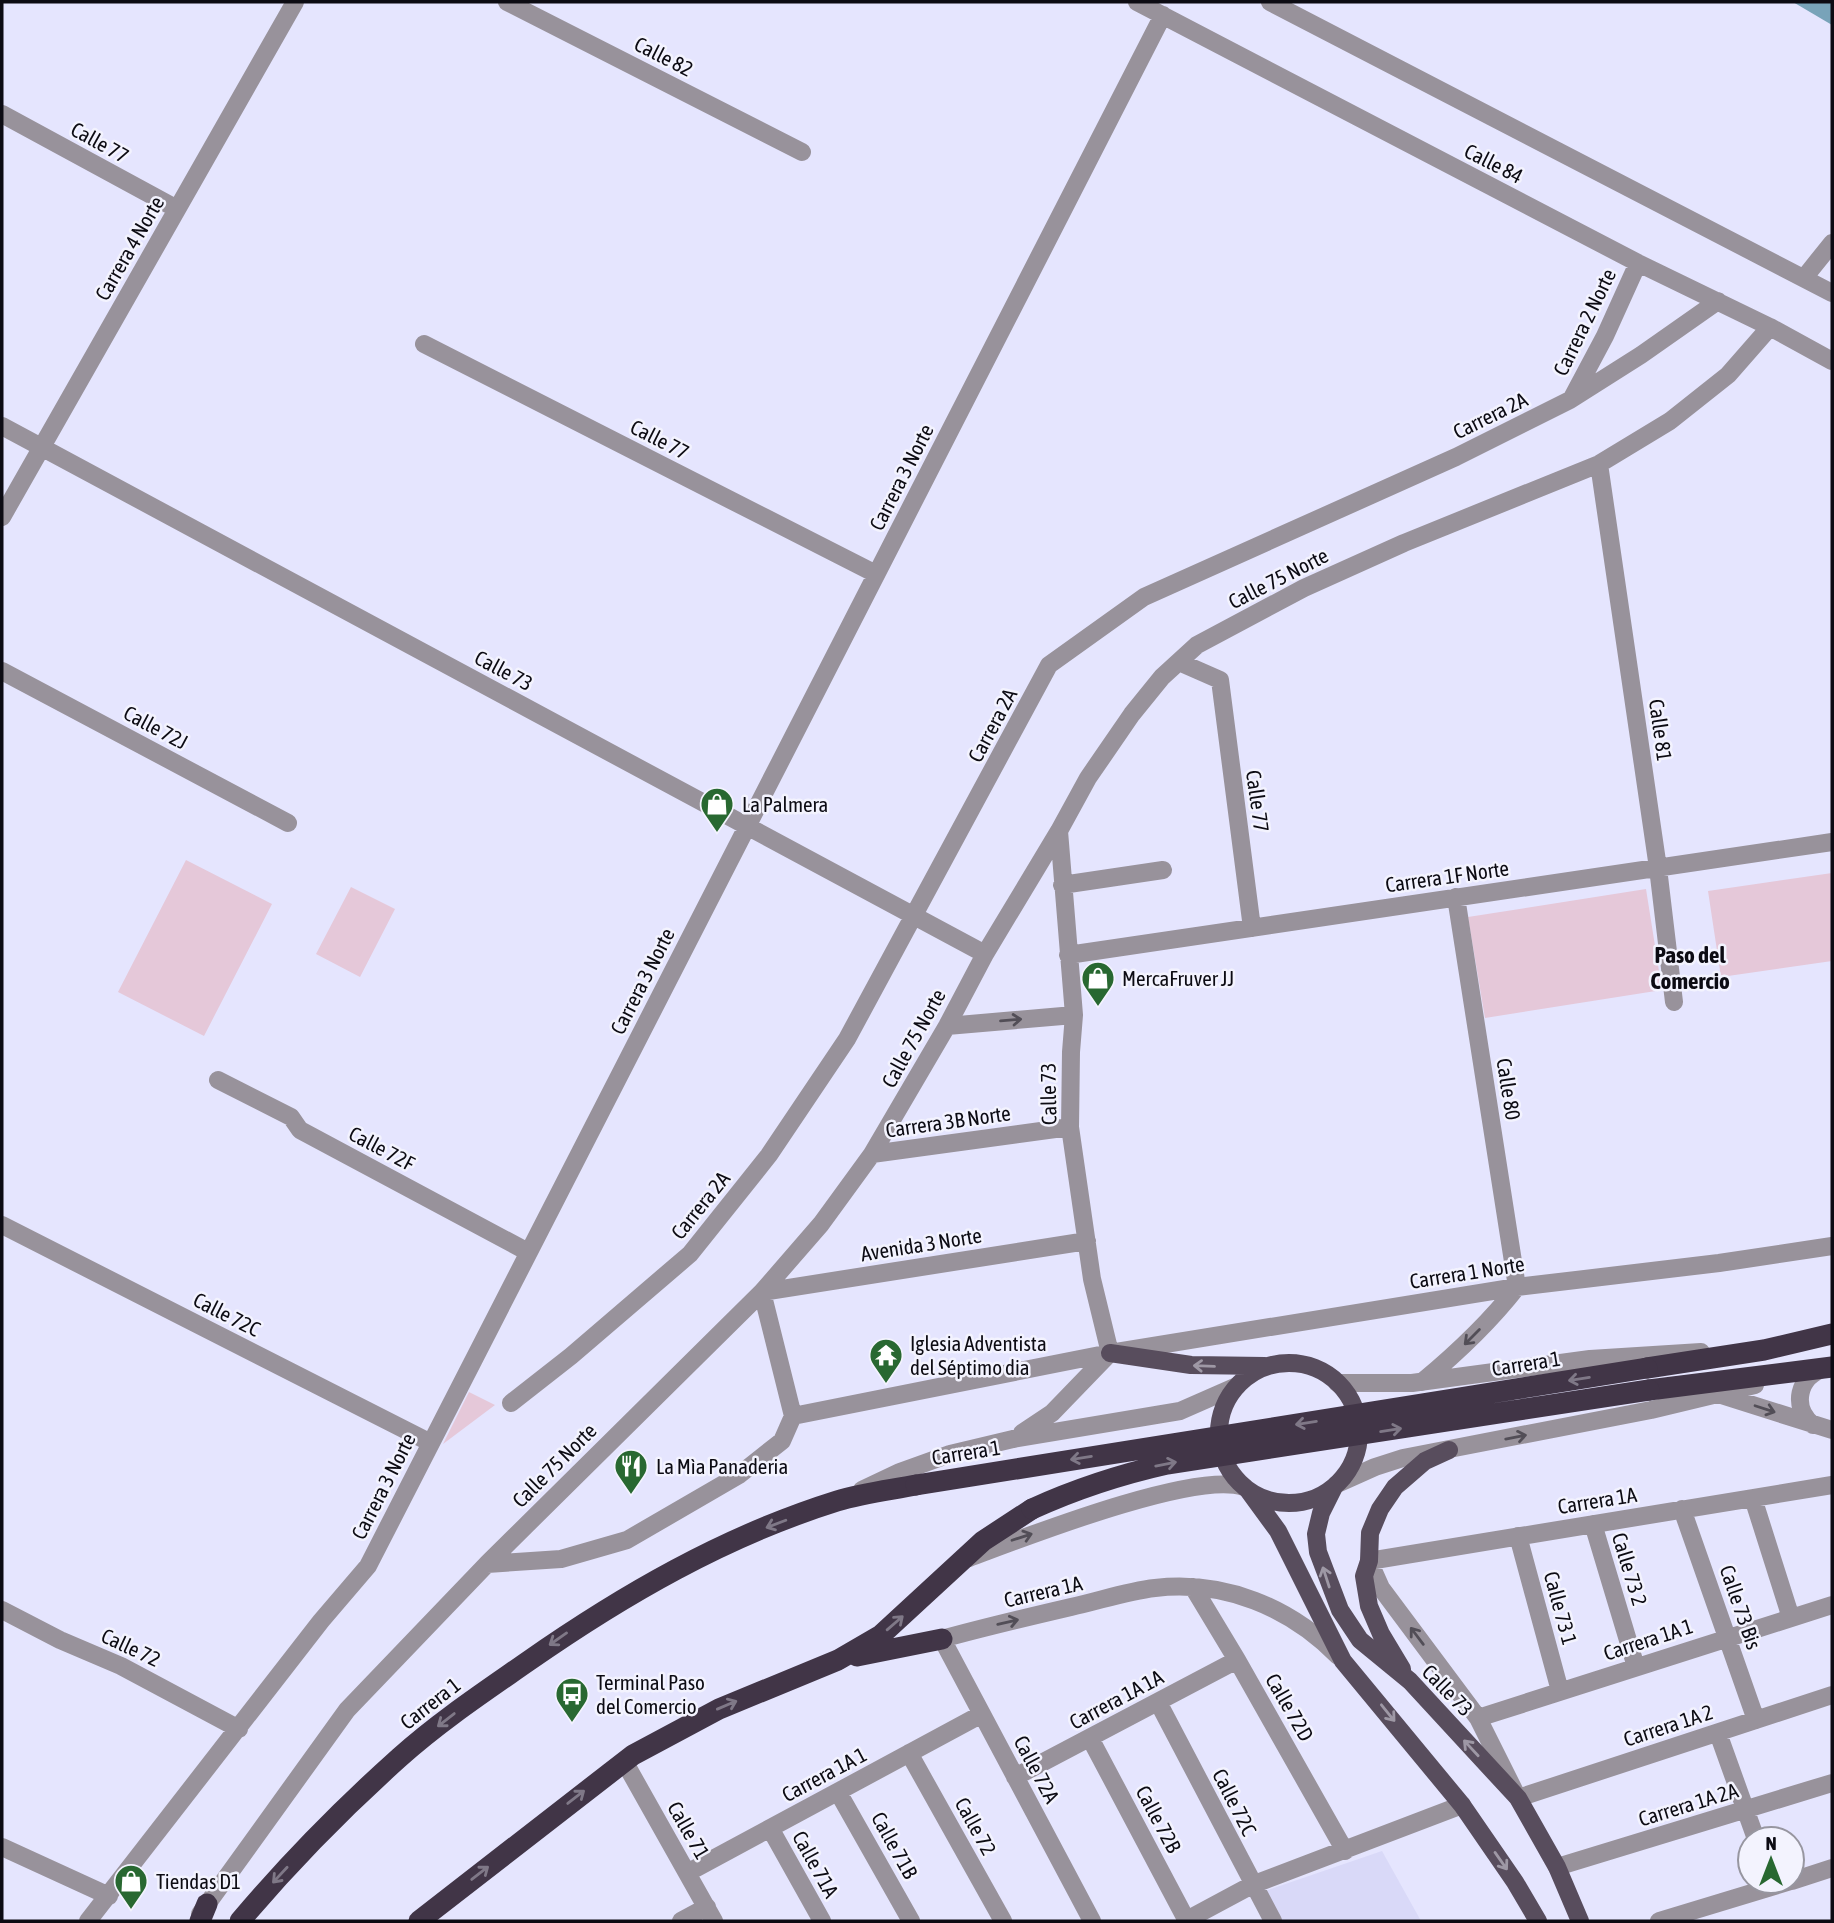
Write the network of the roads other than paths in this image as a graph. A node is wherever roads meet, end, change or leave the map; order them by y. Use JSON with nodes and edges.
{"nodes":[{"id":1,"x":295,"y":2,"type":"edge"},
{"id":2,"x":506,"y":2,"type":"edge"},
{"id":3,"x":1138,"y":2,"type":"edge"},
{"id":4,"x":1270,"y":2,"type":"edge"},
{"id":5,"x":1163,"y":15,"type":"junction"},
{"id":6,"x":2,"y":114,"type":"edge"},
{"id":7,"x":802,"y":152,"type":"dead end"},
{"id":8,"x":177,"y":209,"type":"junction"},
{"id":9,"x":1832,"y":243,"type":"edge"},
{"id":10,"x":1638,"y":263,"type":"junction"},
{"id":11,"x":1804,"y":278,"type":"junction"},
{"id":12,"x":1832,"y":293,"type":"edge"},
{"id":13,"x":1717,"y":301,"type":"junction"},
{"id":14,"x":1770,"y":327,"type":"junction"},
{"id":15,"x":424,"y":344,"type":"dead end"},
{"id":16,"x":1832,"y":361,"type":"edge"},
{"id":17,"x":1570,"y":400,"type":"junction"},
{"id":18,"x":2,"y":426,"type":"edge"},
{"id":19,"x":41,"y":447,"type":"junction"},
{"id":20,"x":1599,"y":464,"type":"junction"},
{"id":21,"x":2,"y":517,"type":"edge"},
{"id":22,"x":876,"y":574,"type":"junction"},
{"id":23,"x":1179,"y":662,"type":"junction"},
{"id":24,"x":2,"y":671,"type":"edge"},
{"id":25,"x":288,"y":823,"type":"dead end"},
{"id":26,"x":747,"y":826,"type":"junction"},
{"id":27,"x":1059,"y":831,"type":"junction"},
{"id":28,"x":1832,"y":842,"type":"edge"},
{"id":29,"x":1658,"y":868,"type":"junction"},
{"id":30,"x":1163,"y":870,"type":"dead end"},
{"id":31,"x":1062,"y":885,"type":"junction"},
{"id":32,"x":1456,"y":897,"type":"junction"},
{"id":33,"x":914,"y":916,"type":"junction"},
{"id":34,"x":1252,"y":928,"type":"junction"},
{"id":35,"x":985,"y":954,"type":"junction"},
{"id":36,"x":1068,"y":955,"type":"junction"},
{"id":37,"x":1674,"y":1002,"type":"dead end"},
{"id":38,"x":1074,"y":1015,"type":"junction"},
{"id":39,"x":947,"y":1026,"type":"junction"},
{"id":40,"x":218,"y":1080,"type":"dead end"},
{"id":41,"x":1070,"y":1127,"type":"junction"},
{"id":42,"x":872,"y":1154,"type":"junction"},
{"id":43,"x":2,"y":1225,"type":"edge"},
{"id":44,"x":1087,"y":1241,"type":"junction"},
{"id":45,"x":1832,"y":1246,"type":"edge"},
{"id":46,"x":528,"y":1252,"type":"junction"},
{"id":47,"x":1517,"y":1287,"type":"junction"},
{"id":48,"x":762,"y":1292,"type":"junction"},
{"id":49,"x":1832,"y":1334,"type":"edge"},
{"id":50,"x":1764,"y":1350,"type":"junction"},
{"id":51,"x":1110,"y":1353,"type":"junction"},
{"id":52,"x":1272,"y":1366,"type":"junction"},
{"id":53,"x":1830,"y":1367,"type":"edge"},
{"id":54,"x":1422,"y":1382,"type":"junction"},
{"id":55,"x":1337,"y":1383,"type":"junction"},
{"id":56,"x":1237,"y":1386,"type":"junction"},
{"id":57,"x":1717,"y":1394,"type":"junction"},
{"id":58,"x":511,"y":1403,"type":"dead end"},
{"id":59,"x":793,"y":1416,"type":"junction"},
{"id":60,"x":1813,"y":1425,"type":"junction"},
{"id":61,"x":1832,"y":1430,"type":"edge"},
{"id":62,"x":1013,"y":1439,"type":"junction"},
{"id":63,"x":431,"y":1443,"type":"junction"},
{"id":64,"x":1449,"y":1450,"type":"junction"},
{"id":65,"x":1335,"y":1485,"type":"junction"},
{"id":66,"x":1832,"y":1485,"type":"edge"},
{"id":67,"x":1246,"y":1489,"type":"junction"},
{"id":68,"x":1753,"y":1498,"type":"junction"},
{"id":69,"x":840,"y":1500,"type":"junction"},
{"id":70,"x":1682,"y":1510,"type":"junction"},
{"id":71,"x":1593,"y":1524,"type":"junction"},
{"id":72,"x":1518,"y":1536,"type":"junction"},
{"id":73,"x":1370,"y":1561,"type":"junction"},
{"id":74,"x":959,"y":1562,"type":"junction"},
{"id":75,"x":487,"y":1564,"type":"junction"},
{"id":76,"x":1193,"y":1587,"type":"junction"},
{"id":77,"x":1832,"y":1605,"type":"edge"},
{"id":78,"x":2,"y":1610,"type":"edge"},
{"id":79,"x":1791,"y":1618,"type":"junction"},
{"id":80,"x":1727,"y":1638,"type":"junction"},
{"id":81,"x":942,"y":1639,"type":"junction"},
{"id":82,"x":838,"y":1660,"type":"junction"},
{"id":83,"x":1237,"y":1660,"type":"junction"},
{"id":84,"x":1343,"y":1661,"type":"junction"},
{"id":85,"x":1636,"y":1667,"type":"junction"},
{"id":86,"x":1410,"y":1681,"type":"junction"},
{"id":87,"x":1560,"y":1691,"type":"junction"},
{"id":88,"x":1832,"y":1695,"type":"edge"},
{"id":89,"x":1158,"y":1702,"type":"junction"},
{"id":90,"x":982,"y":1714,"type":"junction"},
{"id":91,"x":1478,"y":1718,"type":"junction"},
{"id":92,"x":1756,"y":1720,"type":"junction"},
{"id":93,"x":239,"y":1728,"type":"junction"},
{"id":94,"x":1718,"y":1733,"type":"junction"},
{"id":95,"x":1090,"y":1738,"type":"junction"},
{"id":96,"x":909,"y":1753,"type":"junction"},
{"id":97,"x":624,"y":1761,"type":"junction"},
{"id":98,"x":1015,"y":1777,"type":"junction"},
{"id":99,"x":1832,"y":1783,"type":"edge"},
{"id":100,"x":838,"y":1792,"type":"junction"},
{"id":101,"x":1518,"y":1798,"type":"junction"},
{"id":102,"x":1462,"y":1805,"type":"junction"},
{"id":103,"x":1745,"y":1810,"type":"junction"},
{"id":104,"x":1751,"y":1825,"type":"edge"},
{"id":105,"x":771,"y":1828,"type":"junction"},
{"id":106,"x":2,"y":1847,"type":"edge"},
{"id":107,"x":1345,"y":1851,"type":"junction"},
{"id":108,"x":1557,"y":1867,"type":"junction"},
{"id":109,"x":1832,"y":1868,"type":"edge"},
{"id":110,"x":687,"y":1873,"type":"junction"},
{"id":111,"x":1806,"y":1876,"type":"edge"},
{"id":112,"x":1252,"y":1885,"type":"junction"},
{"id":113,"x":1738,"y":1895,"type":"edge"},
{"id":114,"x":109,"y":1896,"type":"junction"},
{"id":115,"x":204,"y":1913,"type":"edge"},
{"id":116,"x":710,"y":1914,"type":"edge"},
{"id":117,"x":88,"y":1921,"type":"edge"},
{"id":118,"x":194,"y":1921,"type":"edge"},
{"id":119,"x":240,"y":1921,"type":"edge"},
{"id":120,"x":419,"y":1921,"type":"edge"},
{"id":121,"x":681,"y":1921,"type":"edge"},
{"id":122,"x":822,"y":1921,"type":"edge"},
{"id":123,"x":911,"y":1921,"type":"edge"},
{"id":124,"x":1003,"y":1921,"type":"edge"},
{"id":125,"x":1092,"y":1921,"type":"edge"},
{"id":126,"x":1186,"y":1921,"type":"edge"},
{"id":127,"x":1273,"y":1921,"type":"edge"},
{"id":128,"x":1538,"y":1921,"type":"edge"},
{"id":129,"x":1580,"y":1921,"type":"edge"},
{"id":130,"x":1659,"y":1921,"type":"edge"}],
"edges":[{"from":1,"to":8,"type":"street","name":"Carrera 4 Norte"},
{"from":2,"to":7,"type":"street","name":"Calle 82"},
{"from":3,"to":5,"type":"street","name":"Calle 84"},
{"from":4,"to":11,"type":"street","name":"Calle 84"},
{"from":5,"to":10,"type":"street","name":"Calle 84"},
{"from":5,"to":22,"type":"street","name":"Carrera 3 Norte"},
{"from":6,"to":8,"type":"street","name":"Calle 77"},
{"from":8,"to":19,"type":"street","name":"Carrera 4 Norte"},
{"from":9,"to":11,"type":"street"},
{"from":10,"to":13,"type":"street","name":"Calle 84"},
{"from":10,"to":17,"type":"street","name":"Carrera 2 Norte"},
{"from":11,"to":12,"type":"street","name":"Calle 84"},
{"from":13,"to":14,"type":"street","name":"Calle 84"},
{"from":13,"to":17,"type":"street","name":"Carrera 2A"},
{"from":14,"to":16,"type":"street","name":"Calle 84"},
{"from":14,"to":20,"type":"street","name":"Calle 75 Norte"},
{"from":15,"to":22,"type":"street","name":"Calle 77"},
{"from":17,"to":33,"type":"street","name":"Carrera 2A"},
{"from":18,"to":19,"type":"street","name":"Calle 73"},
{"from":19,"to":21,"type":"street","name":"Carrera 4 Norte"},
{"from":19,"to":26,"type":"street","name":"Calle 73"},
{"from":20,"to":23,"type":"street","name":"Calle 75 Norte"},
{"from":20,"to":29,"type":"street","name":"Calle 81"},
{"from":22,"to":26,"type":"street","name":"Carrera 3 Norte"},
{"from":23,"to":27,"type":"street","name":"Calle 75 Norte"},
{"from":23,"to":34,"type":"street","name":"Calle 77"},
{"from":24,"to":25,"type":"street","name":"Calle 72J"},
{"from":26,"to":33,"type":"street","name":"Calle 73"},
{"from":26,"to":46,"type":"street","name":"Carrera 3 Norte"},
{"from":27,"to":31,"type":"street","name":"Calle 73"},
{"from":27,"to":35,"type":"street","name":"Calle 75 Norte"},
{"from":28,"to":29,"type":"street","name":"Carrera 1F Norte"},
{"from":29,"to":32,"type":"street","name":"Carrera 1F Norte"},
{"from":29,"to":37,"type":"street","name":"Calle 81"},
{"from":30,"to":31,"type":"street"},
{"from":31,"to":36,"type":"street","name":"Calle 73"},
{"from":32,"to":34,"type":"street","name":"Carrera 1F Norte"},
{"from":32,"to":47,"type":"street","name":"Calle 80"},
{"from":33,"to":35,"type":"street","name":"Calle 73"},
{"from":33,"to":58,"type":"street","name":"Carrera 2A"},
{"from":34,"to":36,"type":"street","name":"Carrera 1F Norte"},
{"from":35,"to":39,"type":"street","name":"Calle 75 Norte"},
{"from":36,"to":38,"type":"street","name":"Calle 73"},
{"from":39,"to":38,"type":"street","one_way":true},
{"from":38,"to":41,"type":"street","name":"Calle 73"},
{"from":39,"to":42,"type":"street","name":"Calle 75 Norte"},
{"from":40,"to":46,"type":"street","name":"Calle 72F"},
{"from":41,"to":42,"type":"street","name":"Carrera 3B Norte"},
{"from":41,"to":44,"type":"street","name":"Calle 73"},
{"from":42,"to":48,"type":"street","name":"Calle 75 Norte"},
{"from":43,"to":63,"type":"street","name":"Calle 72C"},
{"from":44,"to":48,"type":"street","name":"Avenida 3 Norte"},
{"from":44,"to":51,"type":"street","name":"Calle 73"},
{"from":45,"to":47,"type":"street","name":"Carrera 1 Norte"},
{"from":46,"to":63,"type":"street","name":"Carrera 3 Norte"},
{"from":47,"to":51,"type":"street","name":"Carrera 1 Norte"},
{"from":47,"to":54,"type":"street","one_way":true},
{"from":48,"to":59,"type":"street"},
{"from":48,"to":75,"type":"street","name":"Calle 75 Norte"},
{"from":49,"to":50,"type":"highway","name":"Carrera 1"},
{"from":50,"to":54,"type":"street"},
{"from":50,"to":69,"type":"highway","name":"Carrera 1","one_way":true,"bridge":true},
{"from":52,"to":51,"type":"main road","one_way":true},
{"from":51,"to":59,"type":"street","name":"Carrera 1 Norte"},
{"from":51,"to":62,"type":"street"},
{"from":52,"to":55,"type":"main road"},
{"from":52,"to":56,"type":"main road"},
{"from":53,"to":57,"type":"street"},
{"from":53,"to":60,"type":"street"},
{"from":74,"to":53,"type":"highway","one_way":true,"bridge":true},
{"from":54,"to":55,"type":"street"},
{"from":55,"to":65,"type":"main road"},
{"from":56,"to":62,"type":"street"},
{"from":56,"to":67,"type":"main road"},
{"from":57,"to":60,"type":"street","one_way":true},
{"from":64,"to":57,"type":"street","one_way":true},
{"from":59,"to":75,"type":"street"},
{"from":60,"to":61,"type":"street"},
{"from":62,"to":69,"type":"street"},
{"from":63,"to":93,"type":"street","name":"Carrera 3 Norte"},
{"from":64,"to":65,"type":"street"},
{"from":64,"to":73,"type":"main road"},
{"from":65,"to":67,"type":"main road"},
{"from":86,"to":65,"type":"main road","name":"Calle 73","one_way":true},
{"from":66,"to":68,"type":"street","name":"Carrera 1A"},
{"from":74,"to":67,"type":"street","one_way":true},
{"from":67,"to":84,"type":"main road"},
{"from":68,"to":70,"type":"street","name":"Carrera 1A"},
{"from":68,"to":79,"type":"street"},
{"from":69,"to":119,"type":"highway","name":"Carrera 1","one_way":true},
{"from":70,"to":71,"type":"street","name":"Carrera 1A"},
{"from":70,"to":80,"type":"street","name":"Calle 73 Bis"},
{"from":71,"to":72,"type":"street","name":"Carrera 1A"},
{"from":71,"to":85,"type":"street","name":"Calle 73 2"},
{"from":72,"to":73,"type":"street","name":"Carrera 1A"},
{"from":72,"to":87,"type":"street","name":"Calle 73 1"},
{"from":73,"to":86,"type":"main road"},
{"from":91,"to":73,"type":"street","one_way":true},
{"from":82,"to":74,"type":"highway","one_way":true},
{"from":75,"to":115,"type":"street","name":"Calle 75 Norte"},
{"from":81,"to":76,"type":"street","name":"Carrera 1A","one_way":true},
{"from":76,"to":83,"type":"street","name":"Calle 72D"},
{"from":76,"to":84,"type":"street","name":"Carrera 1A"},
{"from":77,"to":79,"type":"street","name":"Carrera 1A 1"},
{"from":78,"to":93,"type":"street","name":"Calle 72"},
{"from":79,"to":80,"type":"street","name":"Carrera 1A 1"},
{"from":80,"to":85,"type":"street","name":"Carrera 1A 1"},
{"from":80,"to":92,"type":"street","name":"Calle 73 Bis"},
{"from":81,"to":82,"type":"highway"},
{"from":81,"to":90,"type":"street","name":"Calle 72A"},
{"from":97,"to":82,"type":"highway","one_way":true},
{"from":83,"to":89,"type":"street","name":"Carrera 1A 1A"},
{"from":83,"to":107,"type":"street","name":"Calle 72D"},
{"from":84,"to":102,"type":"main road","one_way":true},
{"from":85,"to":87,"type":"street","name":"Carrera 1A 1"},
{"from":101,"to":86,"type":"main road","name":"Calle 73","one_way":true},
{"from":87,"to":91,"type":"street","name":"Carrera 1A 1"},
{"from":88,"to":92,"type":"street","name":"Carrera 1A 2"},
{"from":89,"to":95,"type":"street","name":"Carrera 1A 1A"},
{"from":89,"to":112,"type":"street","name":"Calle 72C"},
{"from":90,"to":96,"type":"street","name":"Carrera 1A 1"},
{"from":90,"to":98,"type":"street","name":"Calle 72A"},
{"from":91,"to":101,"type":"street"},
{"from":92,"to":94,"type":"street","name":"Carrera 1A 2"},
{"from":93,"to":114,"type":"street","name":"Carrera 3 Norte"},
{"from":94,"to":101,"type":"street","name":"Carrera 1A 2"},
{"from":94,"to":103,"type":"street"},
{"from":95,"to":98,"type":"street","name":"Carrera 1A 1A"},
{"from":95,"to":126,"type":"street","name":"Calle 72B"},
{"from":96,"to":100,"type":"street","name":"Carrera 1A 1"},
{"from":96,"to":124,"type":"street","name":"Calle 72"},
{"from":97,"to":110,"type":"street","name":"Calle 71"},
{"from":120,"to":97,"type":"highway","one_way":true},
{"from":98,"to":125,"type":"street","name":"Calle 72A"},
{"from":99,"to":103,"type":"street","name":"Carrera 1A 2A"},
{"from":100,"to":105,"type":"street","name":"Carrera 1A 1"},
{"from":100,"to":123,"type":"street","name":"Calle 71B"},
{"from":101,"to":108,"type":"main road","name":"Calle 73"},
{"from":102,"to":107,"type":"street"},
{"from":102,"to":128,"type":"main road","one_way":true},
{"from":103,"to":104,"type":"street"},
{"from":103,"to":108,"type":"street","name":"Carrera 1A 2A"},
{"from":105,"to":110,"type":"street","name":"Carrera 1A 1"},
{"from":105,"to":122,"type":"street","name":"Calle 71A"},
{"from":106,"to":114,"type":"street"},
{"from":107,"to":112,"type":"street"},
{"from":108,"to":129,"type":"main road","name":"Calle 73"},
{"from":109,"to":111,"type":"street"},
{"from":110,"to":116,"type":"street","name":"Calle 71"},
{"from":112,"to":126,"type":"street"},
{"from":112,"to":127,"type":"street","name":"Calle 72C"},
{"from":113,"to":130,"type":"street"},
{"from":114,"to":117,"type":"street","name":"Carrera 3 Norte"},
{"from":115,"to":118,"type":"street","name":"Calle 75 Norte"},
{"from":116,"to":121,"type":"street"}]}
